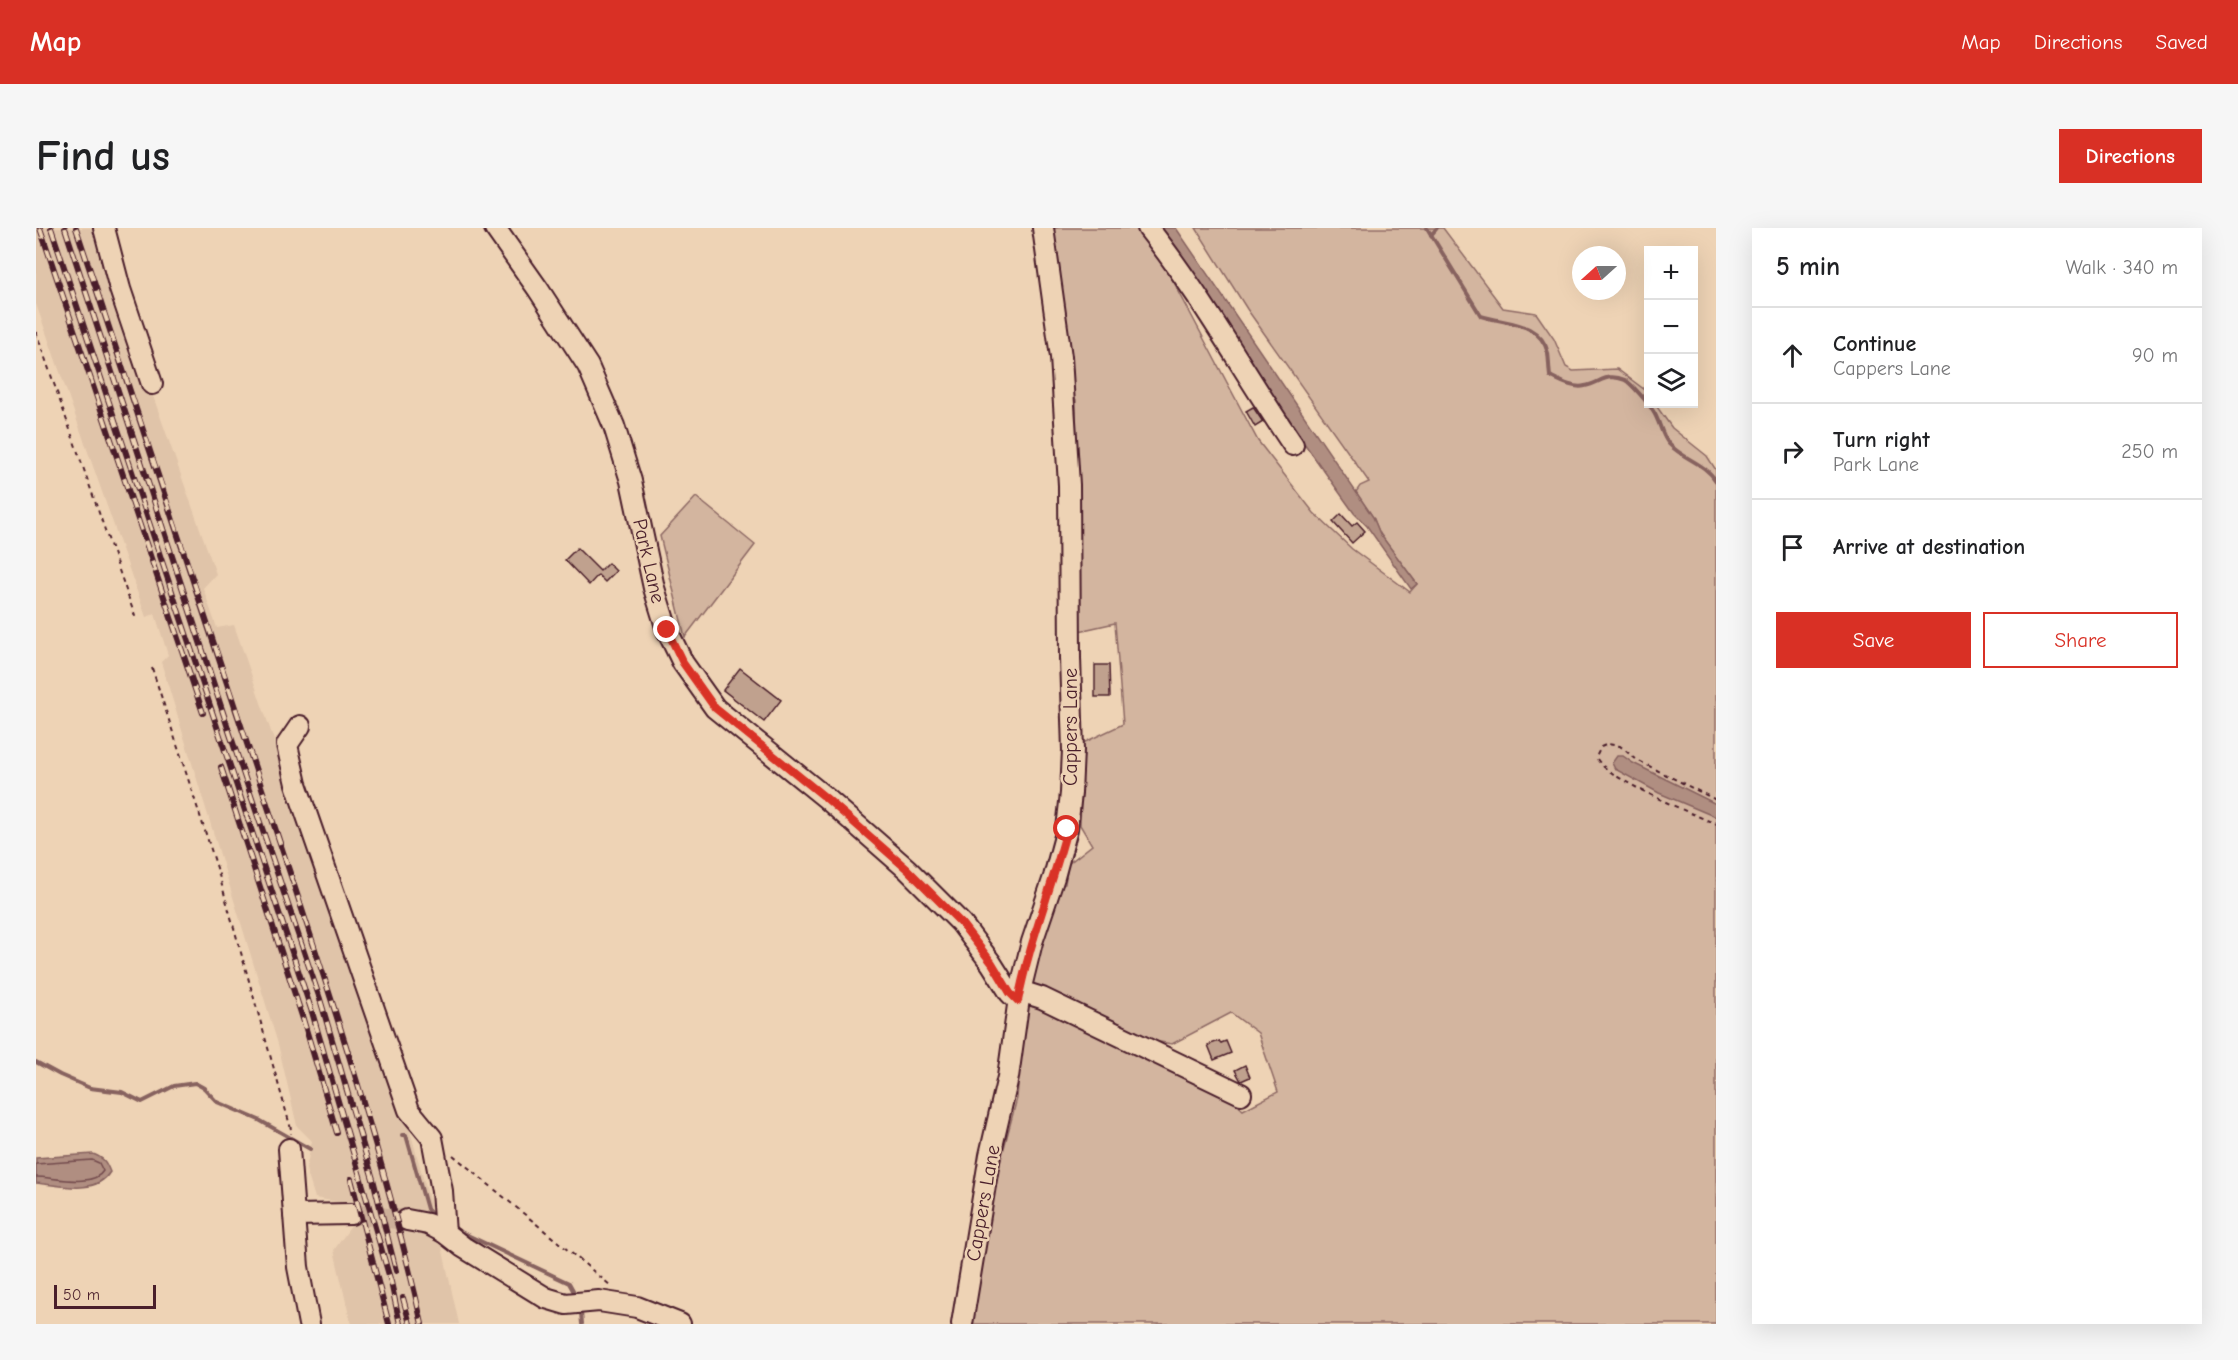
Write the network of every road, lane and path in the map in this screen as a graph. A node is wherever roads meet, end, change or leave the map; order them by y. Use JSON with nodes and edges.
{"nodes":[{"id":1,"x":104,"y":228,"type":"edge"},
{"id":2,"x":495,"y":228,"type":"edge"},
{"id":3,"x":1043,"y":228,"type":"edge"},
{"id":4,"x":1148,"y":228,"type":"edge"},
{"id":5,"x":36,"y":332,"type":"edge"},
{"id":6,"x":152,"y":384,"type":"dead end"},
{"id":7,"x":1293,"y":445,"type":"dead end"},
{"id":8,"x":136,"y":619,"type":"dead end"},
{"id":9,"x":152,"y":668,"type":"dead end"},
{"id":10,"x":300,"y":726,"type":"dead end"},
{"id":11,"x":1716,"y":800,"type":"edge"},
{"id":12,"x":1716,"y":824,"type":"edge"},
{"id":13,"x":1019,"y":996,"type":"junction"},
{"id":14,"x":1241,"y":1094,"type":"dead end"},
{"id":15,"x":291,"y":1129,"type":"dead end"},
{"id":16,"x":432,"y":1138,"type":"junction"},
{"id":17,"x":289,"y":1149,"type":"dead end"},
{"id":18,"x":351,"y":1214,"type":"tunnel mouth"},
{"id":19,"x":294,"y":1215,"type":"junction"},
{"id":20,"x":407,"y":1220,"type":"tunnel mouth"},
{"id":21,"x":445,"y":1233,"type":"junction"},
{"id":22,"x":610,"y":1285,"type":"dead end"},
{"id":23,"x":309,"y":1324,"type":"edge"},
{"id":24,"x":680,"y":1324,"type":"edge"},
{"id":25,"x":962,"y":1324,"type":"edge"}],
"edges":[{"from":1,"to":6,"type":"street"},
{"from":2,"to":13,"type":"street","name":"Park Lane"},
{"from":3,"to":13,"type":"street","name":"Cappers Lane"},
{"from":4,"to":7,"type":"street"},
{"from":5,"to":8,"type":"path"},
{"from":9,"to":15,"type":"path"},
{"from":10,"to":16,"type":"street"},
{"from":11,"to":12,"type":"path"},
{"from":13,"to":14,"type":"street"},
{"from":13,"to":25,"type":"street","name":"Cappers Lane"},
{"from":16,"to":21,"type":"street"},
{"from":16,"to":22,"type":"path"},
{"from":17,"to":19,"type":"street"},
{"from":18,"to":19,"type":"street"},
{"from":19,"to":23,"type":"street"},
{"from":20,"to":21,"type":"street"},
{"from":21,"to":24,"type":"street"}]}
